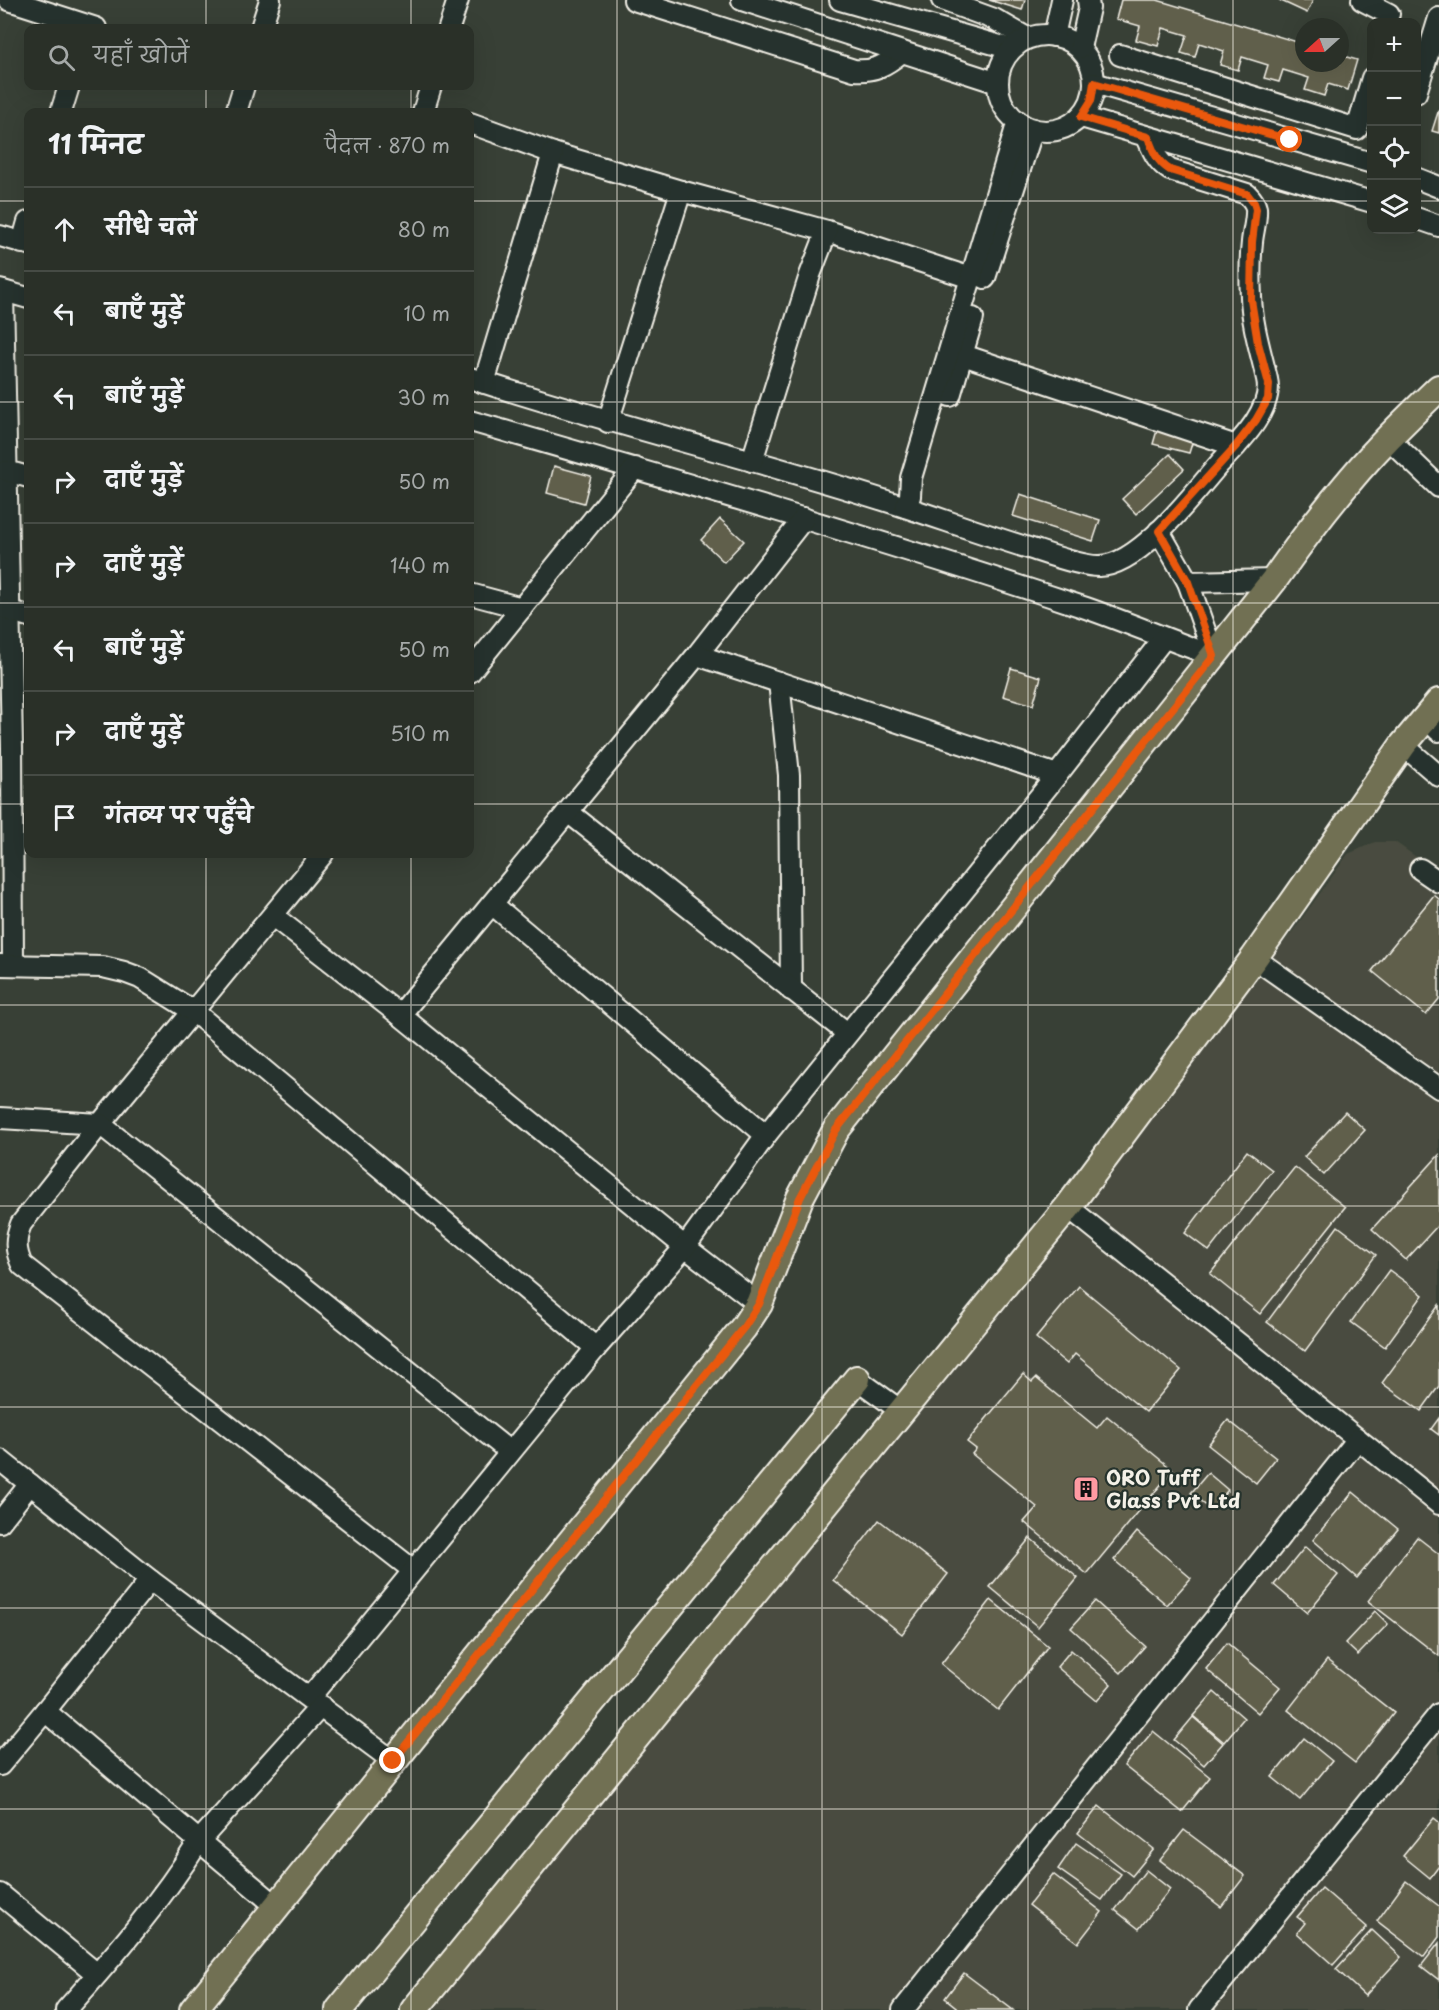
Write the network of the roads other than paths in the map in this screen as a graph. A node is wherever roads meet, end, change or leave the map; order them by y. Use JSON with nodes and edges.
{"nodes":[{"id":1,"x":9,"y":0,"type":"edge"},
{"id":2,"x":270,"y":0,"type":"edge"},
{"id":3,"x":458,"y":0,"type":"edge"},
{"id":4,"x":634,"y":0,"type":"edge"},
{"id":5,"x":742,"y":0,"type":"edge"},
{"id":6,"x":840,"y":0,"type":"edge"},
{"id":7,"x":942,"y":0,"type":"edge"},
{"id":8,"x":1062,"y":0,"type":"edge"},
{"id":9,"x":1088,"y":0,"type":"edge"},
{"id":10,"x":1362,"y":0,"type":"edge"},
{"id":11,"x":1389,"y":12,"type":"edge"},
{"id":12,"x":1439,"y":18,"type":"edge"},
{"id":13,"x":78,"y":24,"type":"edge"},
{"id":14,"x":262,"y":24,"type":"edge"},
{"id":15,"x":450,"y":24,"type":"edge"},
{"id":16,"x":1054,"y":36,"type":"junction"},
{"id":17,"x":1019,"y":44,"type":"junction"},
{"id":18,"x":1080,"y":48,"type":"junction"},
{"id":19,"x":902,"y":52,"type":"junction"},
{"id":20,"x":1120,"y":55,"type":"dead end"},
{"id":21,"x":1421,"y":77,"type":"edge"},
{"id":22,"x":998,"y":83,"type":"junction"},
{"id":23,"x":1094,"y":83,"type":"junction"},
{"id":24,"x":68,"y":90,"type":"edge"},
{"id":25,"x":243,"y":90,"type":"edge"},
{"id":26,"x":431,"y":90,"type":"edge"},
{"id":27,"x":1367,"y":93,"type":"edge"},
{"id":28,"x":62,"y":108,"type":"edge"},
{"id":29,"x":237,"y":108,"type":"edge"},
{"id":30,"x":429,"y":108,"type":"edge"},
{"id":31,"x":1081,"y":117,"type":"junction"},
{"id":32,"x":474,"y":124,"type":"edge"},
{"id":33,"x":1026,"y":125,"type":"junction"},
{"id":34,"x":1148,"y":137,"type":"junction"},
{"id":35,"x":553,"y":153,"type":"junction"},
{"id":36,"x":1367,"y":162,"type":"edge"},
{"id":37,"x":1421,"y":180,"type":"edge"},
{"id":38,"x":1439,"y":187,"type":"edge"},
{"id":39,"x":681,"y":191,"type":"junction"},
{"id":40,"x":1367,"y":201,"type":"edge"},
{"id":41,"x":1421,"y":220,"type":"edge"},
{"id":42,"x":1439,"y":226,"type":"edge"},
{"id":43,"x":827,"y":231,"type":"junction"},
{"id":44,"x":0,"y":236,"type":"edge"},
{"id":45,"x":24,"y":244,"type":"edge"},
{"id":46,"x":971,"y":278,"type":"junction"},
{"id":47,"x":2,"y":290,"type":"edge"},
{"id":48,"x":24,"y":297,"type":"edge"},
{"id":49,"x":963,"y":355,"type":"junction"},
{"id":50,"x":477,"y":381,"type":"edge"},
{"id":51,"x":1439,"y":388,"type":"edge"},
{"id":52,"x":474,"y":422,"type":"edge"},
{"id":53,"x":608,"y":422,"type":"junction"},
{"id":54,"x":1388,"y":438,"type":"junction"},
{"id":55,"x":1236,"y":446,"type":"junction"},
{"id":56,"x":752,"y":461,"type":"junction"},
{"id":57,"x":635,"y":468,"type":"junction"},
{"id":58,"x":7,"y":471,"type":"junction"},
{"id":59,"x":24,"y":476,"type":"edge"},
{"id":60,"x":1439,"y":488,"type":"edge"},
{"id":61,"x":908,"y":502,"type":"junction"},
{"id":62,"x":804,"y":518,"type":"junction"},
{"id":63,"x":1159,"y":531,"type":"junction"},
{"id":64,"x":1274,"y":580,"type":"junction"},
{"id":65,"x":1188,"y":582,"type":"junction"},
{"id":66,"x":474,"y":595,"type":"edge"},
{"id":67,"x":522,"y":608,"type":"junction"},
{"id":68,"x":8,"y":610,"type":"junction"},
{"id":69,"x":24,"y":615,"type":"edge"},
{"id":70,"x":1164,"y":638,"type":"junction"},
{"id":71,"x":697,"y":655,"type":"junction"},
{"id":72,"x":1214,"y":656,"type":"junction"},
{"id":73,"x":474,"y":667,"type":"edge"},
{"id":74,"x":779,"y":682,"type":"junction"},
{"id":75,"x":1434,"y":717,"type":"edge"},
{"id":76,"x":1403,"y":746,"type":"junction"},
{"id":77,"x":20,"y":750,"type":"edge"},
{"id":78,"x":1057,"y":775,"type":"junction"},
{"id":79,"x":1439,"y":776,"type":"edge"},
{"id":80,"x":568,"y":812,"type":"junction"},
{"id":81,"x":319,"y":858,"type":"edge"},
{"id":82,"x":1420,"y":869,"type":"dead end"},
{"id":83,"x":1439,"y":882,"type":"edge"},
{"id":84,"x":492,"y":904,"type":"junction"},
{"id":85,"x":273,"y":916,"type":"junction"},
{"id":86,"x":1254,"y":958,"type":"junction"},
{"id":87,"x":6,"y":965,"type":"edge"},
{"id":88,"x":791,"y":990,"type":"junction"},
{"id":89,"x":193,"y":1011,"type":"junction"},
{"id":90,"x":400,"y":1015,"type":"junction"},
{"id":91,"x":847,"y":1033,"type":"junction"},
{"id":92,"x":1439,"y":1088,"type":"edge"},
{"id":93,"x":0,"y":1118,"type":"edge"},
{"id":94,"x":99,"y":1124,"type":"junction"},
{"id":95,"x":766,"y":1135,"type":"junction"},
{"id":96,"x":1068,"y":1207,"type":"junction"},
{"id":97,"x":685,"y":1247,"type":"junction"},
{"id":98,"x":759,"y":1304,"type":"junction"},
{"id":99,"x":596,"y":1348,"type":"junction"},
{"id":100,"x":857,"y":1379,"type":"joint"},
{"id":101,"x":901,"y":1411,"type":"junction"},
{"id":102,"x":1358,"y":1439,"type":"junction"},
{"id":103,"x":510,"y":1452,"type":"junction"},
{"id":104,"x":0,"y":1460,"type":"edge"},
{"id":105,"x":30,"y":1484,"type":"junction"},
{"id":106,"x":1439,"y":1504,"type":"edge"},
{"id":107,"x":0,"y":1522,"type":"edge"},
{"id":108,"x":413,"y":1570,"type":"junction"},
{"id":109,"x":150,"y":1580,"type":"junction"},
{"id":110,"x":316,"y":1702,"type":"junction"},
{"id":111,"x":45,"y":1711,"type":"junction"},
{"id":112,"x":1439,"y":1714,"type":"edge"},
{"id":113,"x":393,"y":1761,"type":"junction"},
{"id":114,"x":0,"y":1765,"type":"edge"},
{"id":115,"x":199,"y":1841,"type":"junction"},
{"id":116,"x":0,"y":1894,"type":"edge"},
{"id":117,"x":276,"y":1906,"type":"junction"},
{"id":118,"x":97,"y":1974,"type":"junction"},
{"id":119,"x":66,"y":2010,"type":"edge"},
{"id":120,"x":193,"y":2010,"type":"edge"},
{"id":121,"x":339,"y":2010,"type":"edge"},
{"id":122,"x":414,"y":2010,"type":"edge"},
{"id":123,"x":903,"y":2010,"type":"edge"},
{"id":124,"x":1199,"y":2010,"type":"edge"}],
"edges":[{"from":1,"to":13,"type":"street"},
{"from":2,"to":14,"type":"street"},
{"from":3,"to":15,"type":"street"},
{"from":4,"to":19,"type":"street"},
{"from":5,"to":19,"type":"street"},
{"from":6,"to":17,"type":"street"},
{"from":7,"to":17,"type":"street"},
{"from":8,"to":16,"type":"street"},
{"from":9,"to":18,"type":"street"},
{"from":10,"to":11,"type":"street"},
{"from":12,"to":21,"type":"street"},
{"from":16,"to":17,"type":"street"},
{"from":16,"to":18,"type":"street"},
{"from":17,"to":22,"type":"street"},
{"from":18,"to":23,"type":"street"},
{"from":19,"to":22,"type":"street"},
{"from":20,"to":27,"type":"street"},
{"from":22,"to":33,"type":"street"},
{"from":23,"to":31,"type":"street"},
{"from":23,"to":36,"type":"street"},
{"from":24,"to":28,"type":"street"},
{"from":25,"to":29,"type":"street"},
{"from":26,"to":30,"type":"street"},
{"from":31,"to":33,"type":"street"},
{"from":31,"to":34,"type":"street"},
{"from":32,"to":35,"type":"street"},
{"from":33,"to":46,"type":"street"},
{"from":33,"to":49,"type":"street"},
{"from":34,"to":40,"type":"street"},
{"from":34,"to":55,"type":"street"},
{"from":35,"to":39,"type":"street"},
{"from":35,"to":50,"type":"street"},
{"from":37,"to":38,"type":"street"},
{"from":39,"to":43,"type":"street"},
{"from":39,"to":53,"type":"street"},
{"from":41,"to":42,"type":"street"},
{"from":43,"to":46,"type":"street"},
{"from":43,"to":56,"type":"street"},
{"from":44,"to":45,"type":"street"},
{"from":46,"to":61,"type":"street"},
{"from":47,"to":48,"type":"street"},
{"from":47,"to":58,"type":"street"},
{"from":49,"to":55,"type":"street"},
{"from":49,"to":61,"type":"street"},
{"from":50,"to":53,"type":"street"},
{"from":51,"to":54,"type":"main road"},
{"from":52,"to":57,"type":"street"},
{"from":53,"to":56,"type":"street"},
{"from":54,"to":60,"type":"street"},
{"from":54,"to":64,"type":"main road"},
{"from":55,"to":63,"type":"street"},
{"from":56,"to":61,"type":"street"},
{"from":57,"to":62,"type":"street"},
{"from":57,"to":67,"type":"street"},
{"from":58,"to":59,"type":"street"},
{"from":58,"to":68,"type":"street"},
{"from":61,"to":63,"type":"street"},
{"from":62,"to":70,"type":"street"},
{"from":62,"to":71,"type":"street"},
{"from":63,"to":65,"type":"street"},
{"from":64,"to":65,"type":"street"},
{"from":64,"to":72,"type":"main road"},
{"from":65,"to":72,"type":"street"},
{"from":66,"to":67,"type":"street"},
{"from":67,"to":73,"type":"street"},
{"from":68,"to":69,"type":"street"},
{"from":68,"to":77,"type":"street"},
{"from":70,"to":72,"type":"street"},
{"from":70,"to":78,"type":"street"},
{"from":71,"to":74,"type":"street"},
{"from":71,"to":80,"type":"street"},
{"from":72,"to":98,"type":"main road"},
{"from":74,"to":78,"type":"street"},
{"from":74,"to":88,"type":"street"},
{"from":75,"to":76,"type":"main road"},
{"from":76,"to":79,"type":"street"},
{"from":76,"to":86,"type":"main road"},
{"from":77,"to":87,"type":"street"},
{"from":78,"to":91,"type":"street"},
{"from":80,"to":84,"type":"street"},
{"from":80,"to":88,"type":"street"},
{"from":81,"to":85,"type":"street"},
{"from":82,"to":83,"type":"street"},
{"from":84,"to":90,"type":"street"},
{"from":84,"to":95,"type":"street"},
{"from":85,"to":89,"type":"street"},
{"from":85,"to":90,"type":"street"},
{"from":86,"to":92,"type":"street"},
{"from":86,"to":96,"type":"main road"},
{"from":87,"to":89,"type":"street"},
{"from":88,"to":91,"type":"street"},
{"from":89,"to":94,"type":"street"},
{"from":89,"to":99,"type":"street"},
{"from":90,"to":97,"type":"street"},
{"from":91,"to":95,"type":"street"},
{"from":93,"to":94,"type":"street"},
{"from":94,"to":103,"type":"street"},
{"from":94,"to":108,"type":"street"},
{"from":95,"to":97,"type":"street"},
{"from":96,"to":101,"type":"main road"},
{"from":96,"to":102,"type":"street"},
{"from":97,"to":98,"type":"street"},
{"from":97,"to":99,"type":"street"},
{"from":98,"to":113,"type":"main road"},
{"from":99,"to":103,"type":"street"},
{"from":100,"to":101,"type":"street"},
{"from":100,"to":121,"type":"main road"},
{"from":101,"to":122,"type":"main road"},
{"from":102,"to":106,"type":"street"},
{"from":102,"to":123,"type":"street"},
{"from":103,"to":108,"type":"street"},
{"from":104,"to":105,"type":"street"},
{"from":105,"to":107,"type":"street"},
{"from":105,"to":109,"type":"street"},
{"from":108,"to":110,"type":"street"},
{"from":109,"to":110,"type":"street"},
{"from":109,"to":111,"type":"street"},
{"from":110,"to":113,"type":"street"},
{"from":110,"to":115,"type":"street"},
{"from":111,"to":114,"type":"street"},
{"from":111,"to":115,"type":"street"},
{"from":112,"to":124,"type":"street"},
{"from":113,"to":117,"type":"main road"},
{"from":115,"to":117,"type":"street"},
{"from":115,"to":118,"type":"street"},
{"from":116,"to":118,"type":"street"},
{"from":117,"to":120,"type":"main road"},
{"from":118,"to":119,"type":"street"}]}
